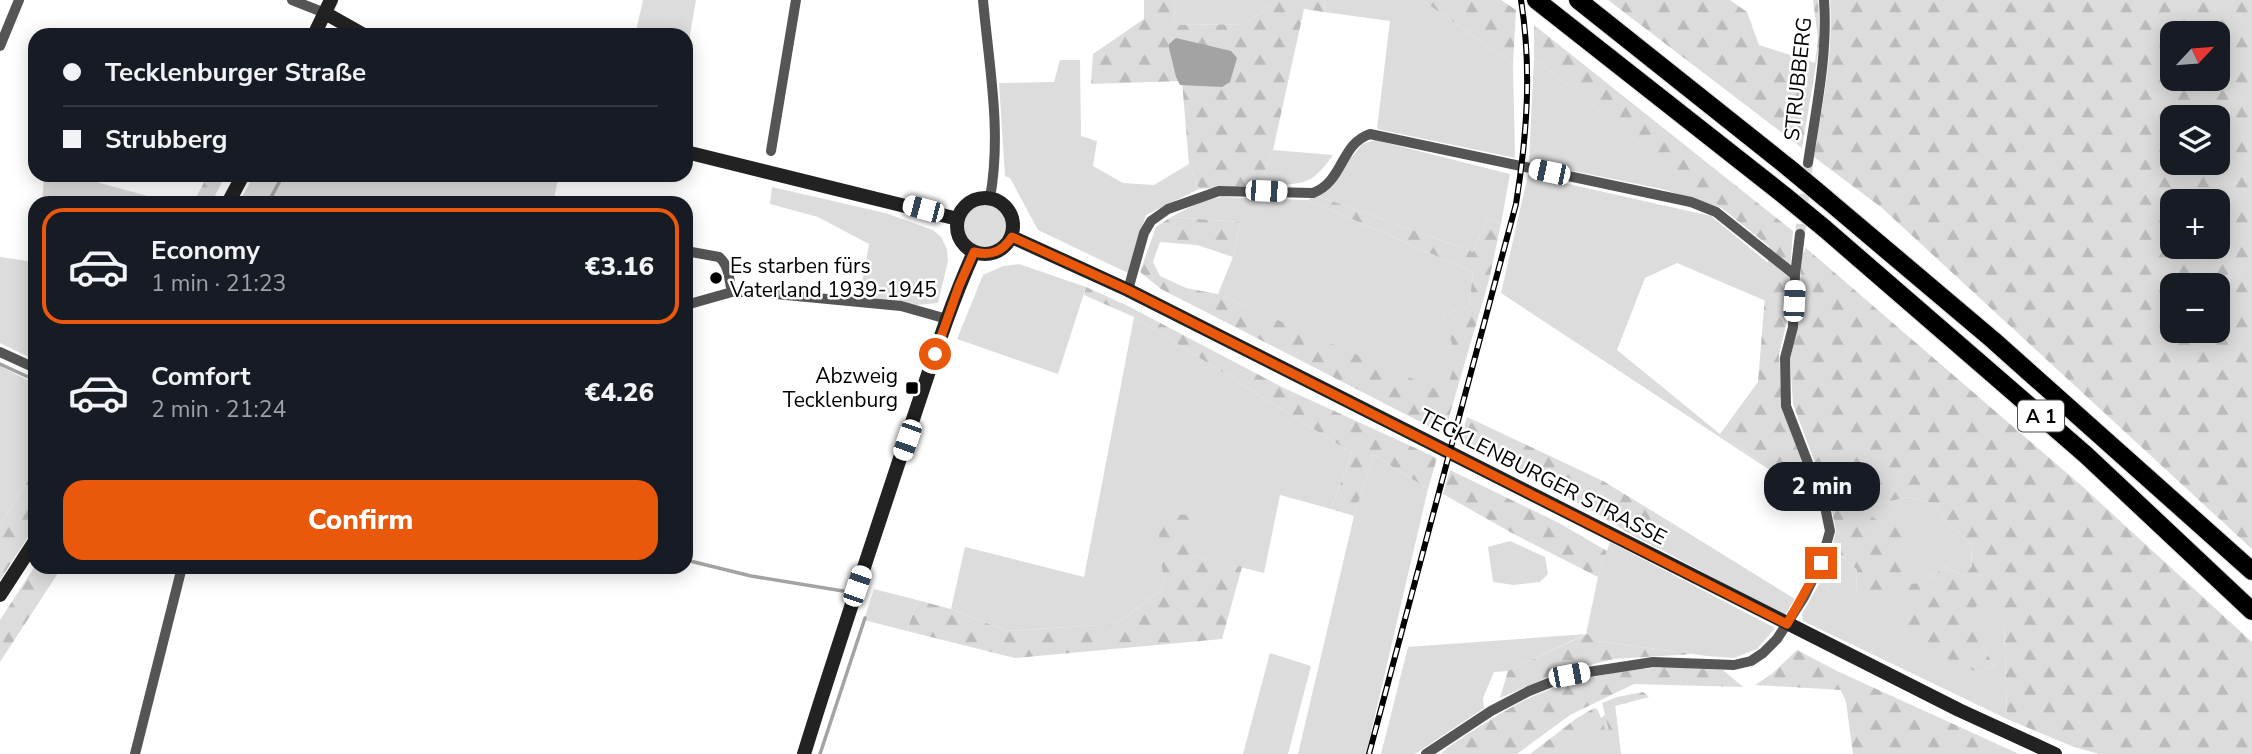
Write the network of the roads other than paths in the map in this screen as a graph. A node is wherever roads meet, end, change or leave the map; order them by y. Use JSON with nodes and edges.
{"nodes":[{"id":1,"x":19,"y":0,"type":"edge"},
{"id":2,"x":292,"y":0,"type":"edge"},
{"id":3,"x":796,"y":0,"type":"edge"},
{"id":4,"x":982,"y":0,"type":"edge"},
{"id":5,"x":1536,"y":0,"type":"edge"},
{"id":6,"x":1578,"y":0,"type":"edge"},
{"id":7,"x":1824,"y":0,"type":"edge"},
{"id":8,"x":328,"y":6,"type":"edge"},
{"id":9,"x":317,"y":28,"type":"edge"},
{"id":10,"x":355,"y":28,"type":"edge"},
{"id":11,"x":0,"y":46,"type":"edge"},
{"id":12,"x":771,"y":151,"type":"dead end"},
{"id":13,"x":693,"y":154,"type":"edge"},
{"id":14,"x":1808,"y":163,"type":"tunnel mouth"},
{"id":15,"x":990,"y":198,"type":"junction"},
{"id":16,"x":958,"y":219,"type":"junction"},
{"id":17,"x":1800,"y":234,"type":"tunnel mouth"},
{"id":18,"x":1012,"y":237,"type":"junction"},
{"id":19,"x":693,"y":252,"type":"edge"},
{"id":20,"x":974,"y":252,"type":"junction"},
{"id":21,"x":1795,"y":275,"type":"junction"},
{"id":22,"x":1128,"y":290,"type":"junction"},
{"id":23,"x":732,"y":292,"type":"junction"},
{"id":24,"x":693,"y":303,"type":"edge"},
{"id":25,"x":947,"y":319,"type":"junction"},
{"id":26,"x":0,"y":352,"type":"edge"},
{"id":27,"x":28,"y":365,"type":"edge"},
{"id":28,"x":28,"y":552,"type":"edge"},
{"id":29,"x":2252,"y":571,"type":"edge"},
{"id":30,"x":180,"y":574,"type":"edge"},
{"id":31,"x":0,"y":595,"type":"edge"},
{"id":32,"x":2252,"y":611,"type":"edge"},
{"id":33,"x":1787,"y":624,"type":"junction"},
{"id":34,"x":135,"y":754,"type":"edge"},
{"id":35,"x":804,"y":754,"type":"edge"},
{"id":36,"x":1426,"y":754,"type":"edge"},
{"id":37,"x":2055,"y":754,"type":"edge"}],
"edges":[{"from":1,"to":11,"type":"street"},
{"from":2,"to":8,"type":"street"},
{"from":3,"to":12,"type":"street"},
{"from":4,"to":15,"type":"street"},
{"from":5,"to":32,"type":"highway","number":"A 1","bridge":true},
{"from":6,"to":29,"type":"highway","number":"A 1","bridge":true},
{"from":7,"to":14,"type":"street","name":"STRUBBERG"},
{"from":8,"to":9,"type":"main road"},
{"from":8,"to":10,"type":"main road"},
{"from":13,"to":16,"type":"main road"},
{"from":15,"to":16,"type":"main road"},
{"from":15,"to":18,"type":"main road"},
{"from":16,"to":20,"type":"main road"},
{"from":17,"to":21,"type":"street"},
{"from":18,"to":20,"type":"main road"},
{"from":18,"to":22,"type":"main road","name":"TECKLENBURGER STRASSE"},
{"from":19,"to":23,"type":"street"},
{"from":20,"to":25,"type":"main road"},
{"from":21,"to":22,"type":"street"},
{"from":21,"to":33,"type":"street"},
{"from":22,"to":33,"type":"main road","name":"TECKLENBURGER STRASSE"},
{"from":23,"to":24,"type":"street"},
{"from":23,"to":25,"type":"street"},
{"from":25,"to":35,"type":"main road"},
{"from":26,"to":27,"type":"street"},
{"from":28,"to":31,"type":"main road"},
{"from":30,"to":34,"type":"street"},
{"from":33,"to":36,"type":"street"},
{"from":33,"to":37,"type":"main road","name":"TECKLENBURGER STRASSE"}]}
